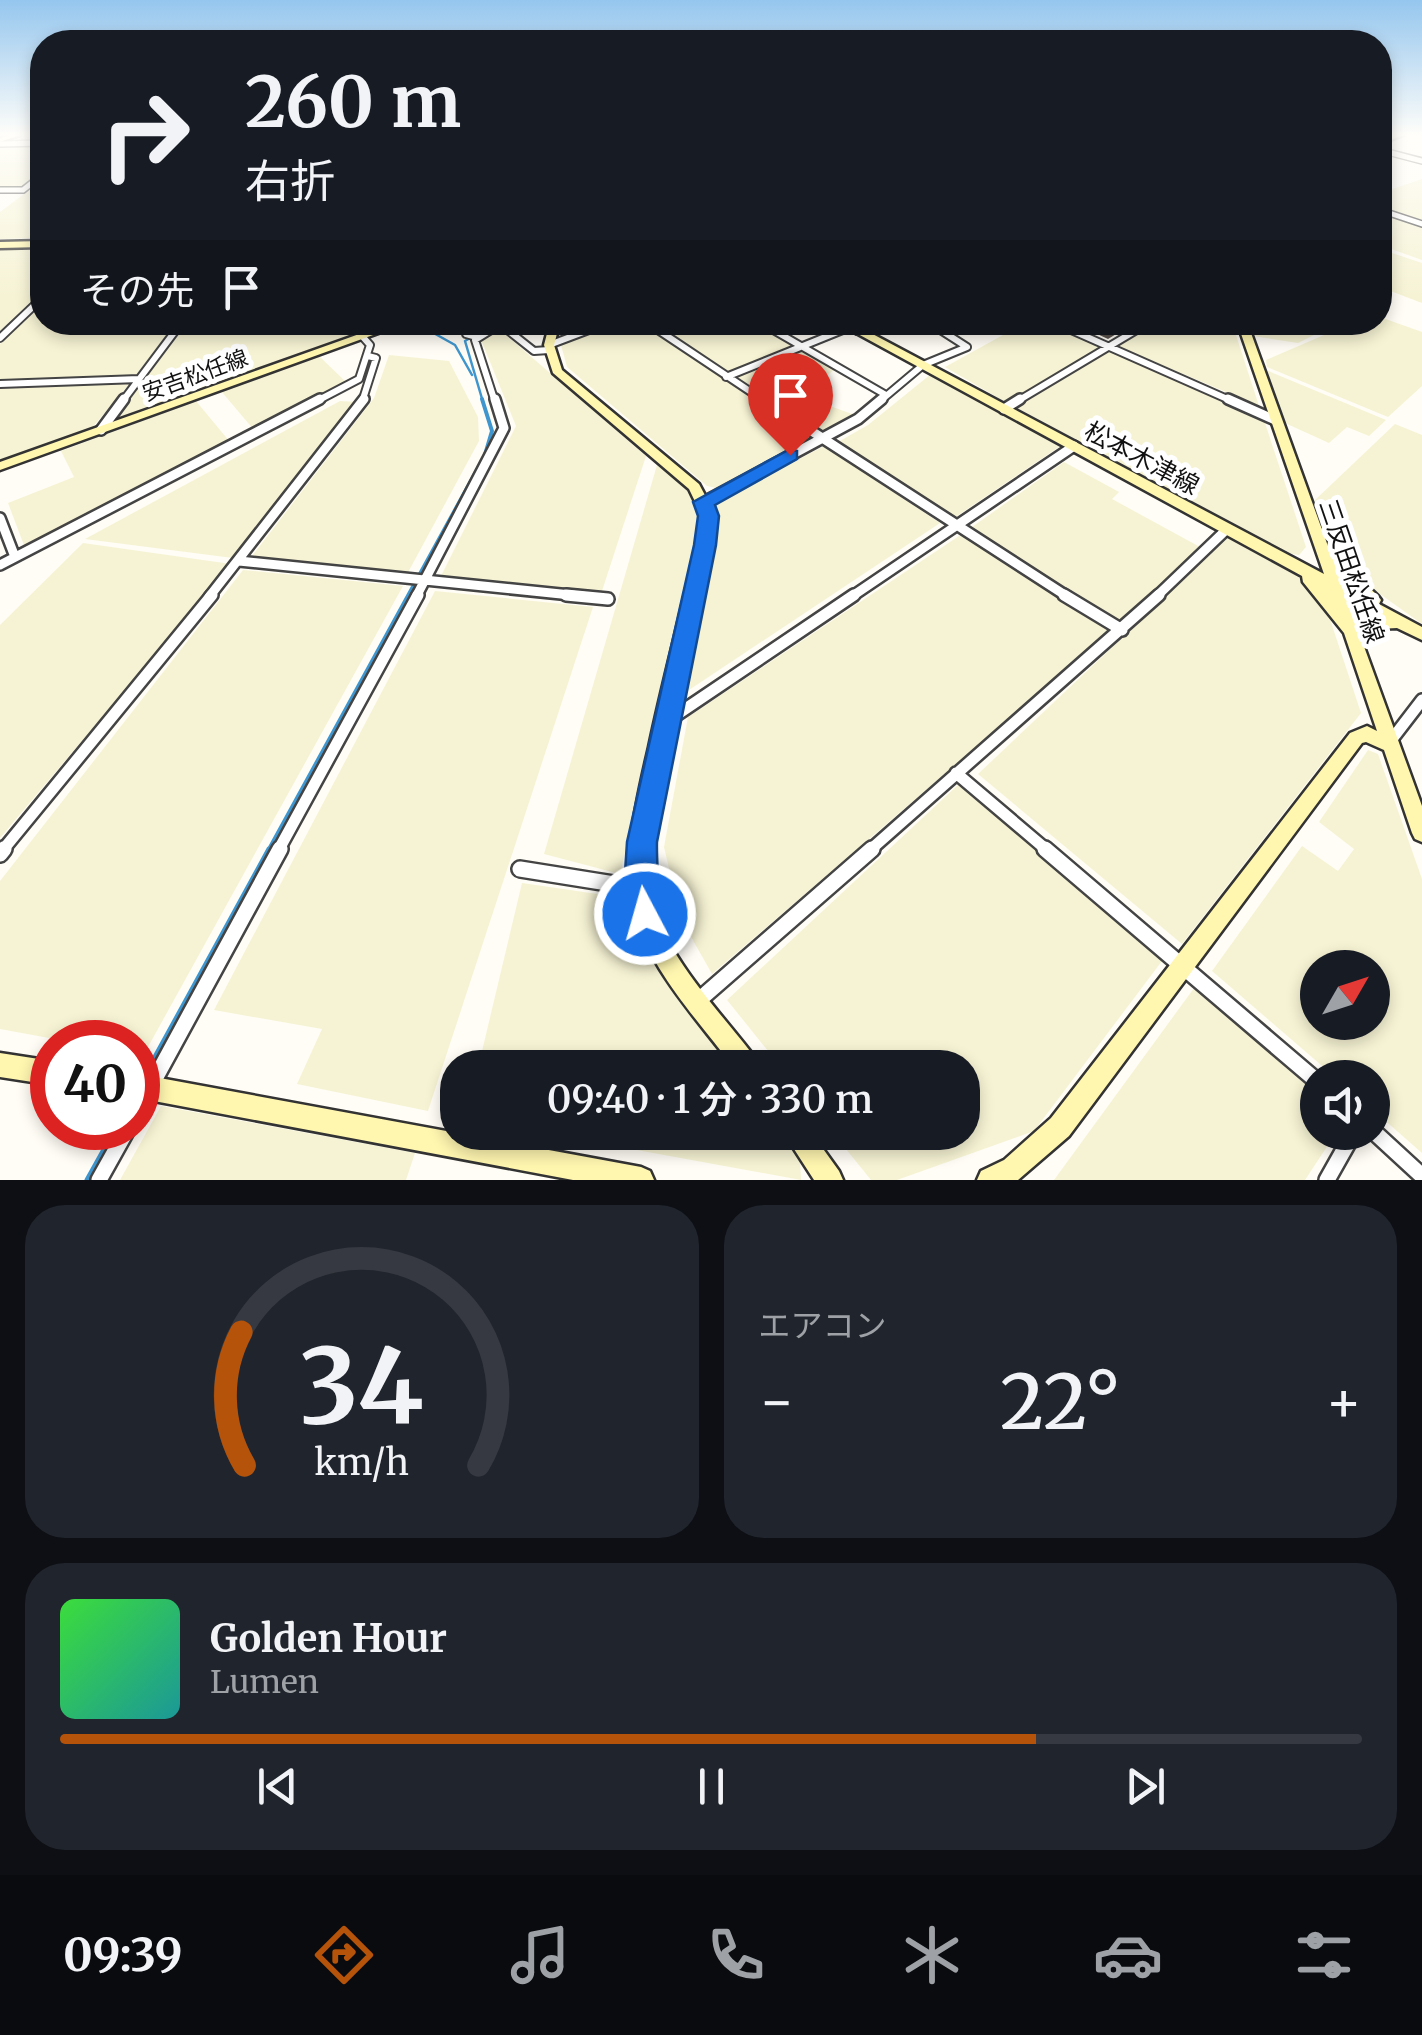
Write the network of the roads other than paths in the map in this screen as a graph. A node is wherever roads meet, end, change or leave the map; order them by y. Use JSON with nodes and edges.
{"nodes":[{"id":1,"x":1392,"y":214,"type":"edge"},
{"id":2,"x":1422,"y":224,"type":"edge"},
{"id":3,"x":30,"y":244,"type":"edge"},
{"id":4,"x":0,"y":245,"type":"edge"},
{"id":5,"x":30,"y":309,"type":"edge"},
{"id":6,"x":172,"y":335,"type":"edge"},
{"id":7,"x":365,"y":335,"type":"edge"},
{"id":8,"x":516,"y":335,"type":"edge"},
{"id":9,"x":552,"y":335,"type":"edge"},
{"id":10,"x":580,"y":335,"type":"edge"},
{"id":11,"x":665,"y":335,"type":"edge"},
{"id":12,"x":782,"y":335,"type":"edge"},
{"id":13,"x":825,"y":335,"type":"edge"},
{"id":14,"x":865,"y":335,"type":"edge"},
{"id":15,"x":948,"y":335,"type":"edge"},
{"id":16,"x":1082,"y":335,"type":"edge"},
{"id":17,"x":1128,"y":335,"type":"edge"},
{"id":18,"x":1246,"y":335,"type":"edge"},
{"id":19,"x":362,"y":336,"type":"junction"},
{"id":20,"x":473,"y":336,"type":"edge"},
{"id":21,"x":0,"y":338,"type":"edge"},
{"id":22,"x":798,"y":344,"type":"junction"},
{"id":23,"x":1108,"y":347,"type":"junction"},
{"id":24,"x":549,"y":348,"type":"junction"},
{"id":25,"x":368,"y":356,"type":"junction"},
{"id":26,"x":923,"y":365,"type":"junction"},
{"id":27,"x":726,"y":377,"type":"junction"},
{"id":28,"x":138,"y":378,"type":"junction"},
{"id":29,"x":0,"y":384,"type":"edge"},
{"id":30,"x":886,"y":395,"type":"junction"},
{"id":31,"x":1004,"y":409,"type":"junction"},
{"id":32,"x":1275,"y":420,"type":"junction"},
{"id":33,"x":101,"y":430,"type":"junction"},
{"id":34,"x":819,"y":440,"type":"junction"},
{"id":35,"x":1074,"y":446,"type":"junction"},
{"id":36,"x":0,"y":466,"type":"edge"},
{"id":37,"x":704,"y":502,"type":"junction"},
{"id":38,"x":0,"y":518,"type":"edge"},
{"id":39,"x":954,"y":527,"type":"junction"},
{"id":40,"x":1227,"y":529,"type":"junction"},
{"id":41,"x":1320,"y":546,"type":"junction"},
{"id":42,"x":1280,"y":557,"type":"junction"},
{"id":43,"x":15,"y":558,"type":"junction"},
{"id":44,"x":240,"y":562,"type":"junction"},
{"id":45,"x":0,"y":566,"type":"edge"},
{"id":46,"x":416,"y":582,"type":"junction"},
{"id":47,"x":1335,"y":587,"type":"junction"},
{"id":48,"x":608,"y":600,"type":"dead end"},
{"id":49,"x":1400,"y":622,"type":"junction"},
{"id":50,"x":1348,"y":628,"type":"junction"},
{"id":51,"x":1122,"y":630,"type":"junction"},
{"id":52,"x":1421,"y":633,"type":"edge"},
{"id":53,"x":1422,"y":700,"type":"edge"},
{"id":54,"x":666,"y":722,"type":"junction"},
{"id":55,"x":1388,"y":744,"type":"junction"},
{"id":56,"x":956,"y":773,"type":"junction"},
{"id":57,"x":1422,"y":833,"type":"edge"},
{"id":58,"x":0,"y":854,"type":"edge"},
{"id":59,"x":520,"y":869,"type":"dead end"},
{"id":60,"x":639,"y":888,"type":"junction"},
{"id":61,"x":1182,"y":967,"type":"junction"},
{"id":62,"x":698,"y":1000,"type":"junction"},
{"id":63,"x":736,"y":1050,"type":"edge"},
{"id":64,"x":160,"y":1060,"type":"edge"},
{"id":65,"x":0,"y":1065,"type":"edge"},
{"id":66,"x":1300,"y":1067,"type":"edge"},
{"id":67,"x":30,"y":1070,"type":"edge"},
{"id":68,"x":160,"y":1098,"type":"edge"},
{"id":69,"x":1390,"y":1147,"type":"edge"},
{"id":70,"x":116,"y":1150,"type":"edge"},
{"id":71,"x":809,"y":1150,"type":"edge"},
{"id":72,"x":1344,"y":1150,"type":"edge"},
{"id":73,"x":1422,"y":1176,"type":"edge"},
{"id":74,"x":99,"y":1180,"type":"edge"},
{"id":75,"x":642,"y":1180,"type":"edge"},
{"id":76,"x":830,"y":1180,"type":"edge"},
{"id":77,"x":990,"y":1180,"type":"edge"},
{"id":78,"x":1327,"y":1180,"type":"edge"}],
"edges":[{"from":1,"to":2,"type":"street"},
{"from":3,"to":4,"type":"main road"},
{"from":5,"to":21,"type":"street"},
{"from":6,"to":28,"type":"street"},
{"from":7,"to":19,"type":"main road","name":"安吉松任線"},
{"from":8,"to":24,"type":"street"},
{"from":9,"to":24,"type":"main road"},
{"from":10,"to":24,"type":"street"},
{"from":11,"to":27,"type":"street"},
{"from":12,"to":22,"type":"street"},
{"from":13,"to":22,"type":"street"},
{"from":14,"to":26,"type":"main road","name":"松本木津線"},
{"from":15,"to":26,"type":"street"},
{"from":16,"to":23,"type":"street"},
{"from":17,"to":23,"type":"street"},
{"from":18,"to":32,"type":"main road","name":"三反田松任線"},
{"from":19,"to":25,"type":"street"},
{"from":19,"to":33,"type":"main road","name":"安吉松任線"},
{"from":20,"to":46,"type":"street"},
{"from":22,"to":27,"type":"street"},
{"from":22,"to":30,"type":"street"},
{"from":23,"to":31,"type":"street"},
{"from":23,"to":32,"type":"street"},
{"from":24,"to":37,"type":"main road"},
{"from":25,"to":43,"type":"street"},
{"from":25,"to":44,"type":"street"},
{"from":26,"to":30,"type":"street"},
{"from":26,"to":31,"type":"main road","name":"松本木津線"},
{"from":27,"to":34,"type":"street"},
{"from":28,"to":29,"type":"street"},
{"from":28,"to":33,"type":"street"},
{"from":30,"to":34,"type":"street"},
{"from":31,"to":35,"type":"main road","name":"松本木津線"},
{"from":32,"to":41,"type":"main road","name":"三反田松任線"},
{"from":33,"to":36,"type":"main road","name":"安吉松任線"},
{"from":34,"to":37,"type":"street"},
{"from":34,"to":39,"type":"street"},
{"from":35,"to":39,"type":"street"},
{"from":35,"to":40,"type":"main road","name":"松本木津線"},
{"from":37,"to":54,"type":"main road"},
{"from":38,"to":43,"type":"street"},
{"from":39,"to":51,"type":"street"},
{"from":39,"to":54,"type":"street"},
{"from":40,"to":42,"type":"main road","name":"松本木津線"},
{"from":40,"to":51,"type":"street"},
{"from":41,"to":42,"type":"main road"},
{"from":41,"to":47,"type":"main road","name":"三反田松任線"},
{"from":41,"to":49,"type":"main road"},
{"from":42,"to":47,"type":"main road","name":"松本木津線"},
{"from":42,"to":50,"type":"main road"},
{"from":43,"to":45,"type":"street"},
{"from":44,"to":46,"type":"street"},
{"from":44,"to":58,"type":"street"},
{"from":46,"to":48,"type":"street"},
{"from":46,"to":64,"type":"street"},
{"from":47,"to":49,"type":"main road","name":"松本木津線"},
{"from":47,"to":50,"type":"main road","name":"三反田松任線"},
{"from":49,"to":52,"type":"main road","name":"松本木津線"},
{"from":50,"to":52,"type":"main road"},
{"from":50,"to":55,"type":"main road","name":"三反田松任線"},
{"from":51,"to":56,"type":"street"},
{"from":53,"to":55,"type":"street"},
{"from":54,"to":60,"type":"main road"},
{"from":55,"to":57,"type":"main road","name":"三反田松任線"},
{"from":55,"to":61,"type":"main road"},
{"from":56,"to":61,"type":"street"},
{"from":56,"to":62,"type":"street"},
{"from":59,"to":60,"type":"street"},
{"from":60,"to":62,"type":"main road"},
{"from":61,"to":66,"type":"street"},
{"from":61,"to":77,"type":"main road"},
{"from":62,"to":63,"type":"main road"},
{"from":65,"to":67,"type":"main road"},
{"from":68,"to":75,"type":"main road"},
{"from":69,"to":73,"type":"street"},
{"from":70,"to":74,"type":"street"},
{"from":71,"to":76,"type":"main road"},
{"from":72,"to":78,"type":"street"}]}
